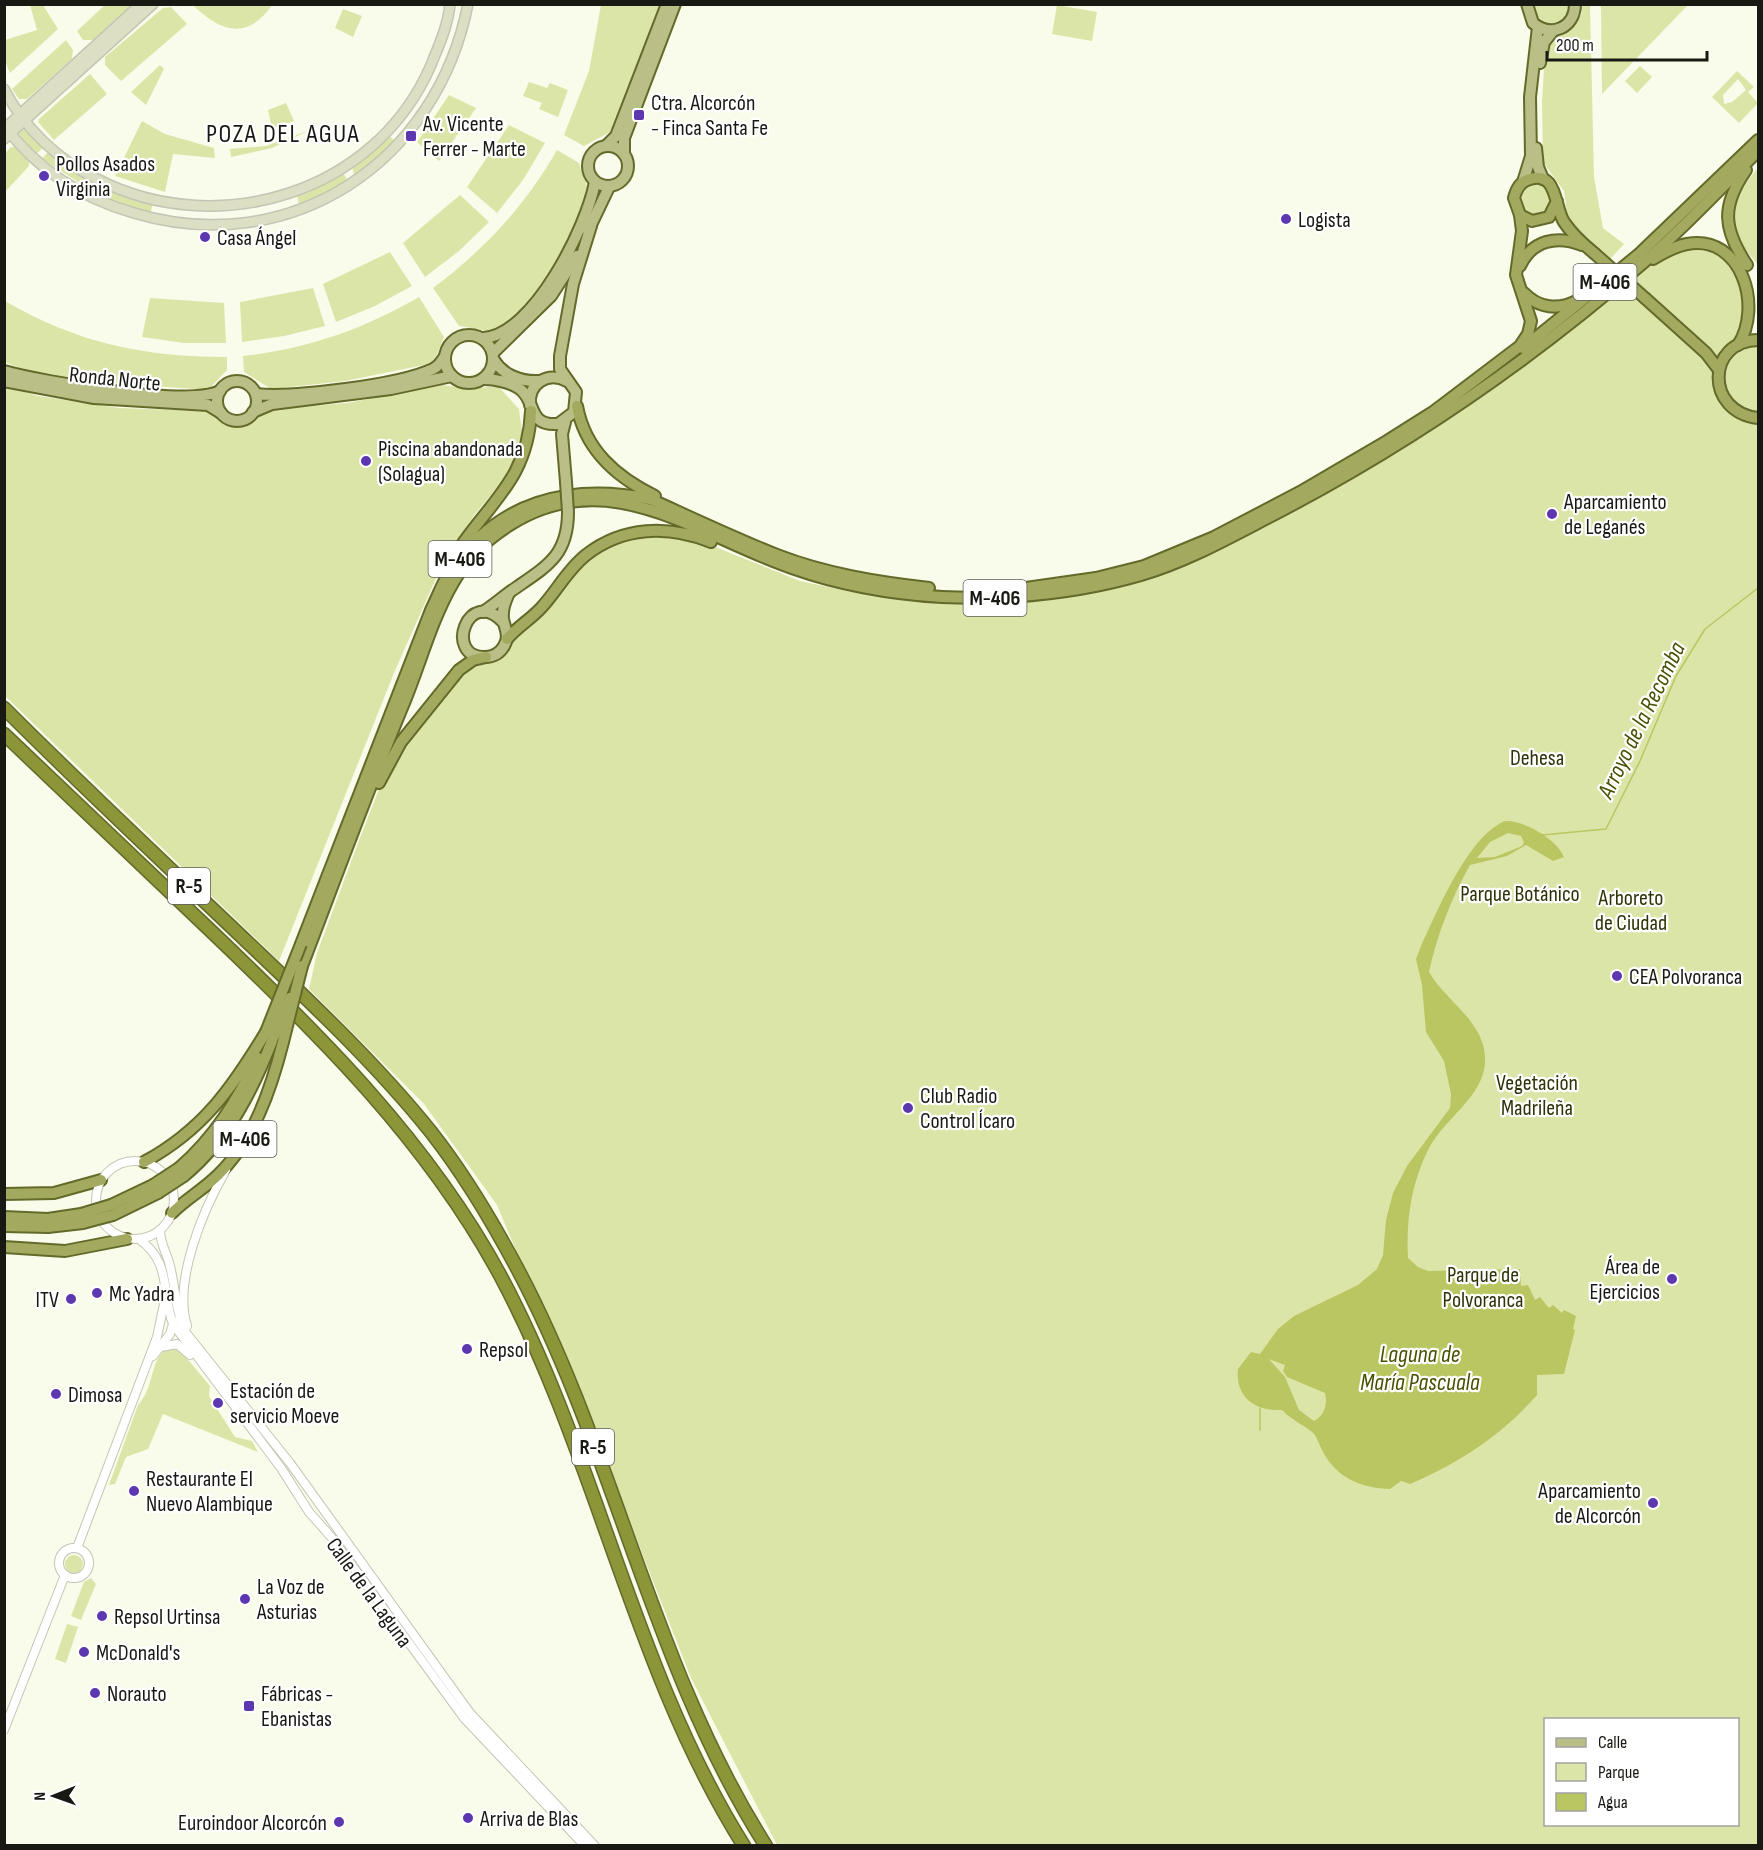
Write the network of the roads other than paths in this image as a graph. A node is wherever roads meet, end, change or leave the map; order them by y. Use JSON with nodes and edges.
{"nodes":[{"id":1,"x":141,"y":4,"type":"edge"},
{"id":2,"x":153,"y":4,"type":"edge"},
{"id":3,"x":450,"y":4,"type":"edge"},
{"id":4,"x":468,"y":4,"type":"edge"},
{"id":5,"x":667,"y":4,"type":"edge"},
{"id":6,"x":675,"y":4,"type":"edge"},
{"id":7,"x":1527,"y":4,"type":"edge"},
{"id":8,"x":1575,"y":4,"type":"edge"},
{"id":9,"x":1538,"y":27,"type":"junction"},
{"id":10,"x":1553,"y":31,"type":"junction"},
{"id":11,"x":4,"y":88,"type":"edge"},
{"id":12,"x":22,"y":117,"type":"junction"},
{"id":13,"x":6,"y":131,"type":"edge"},
{"id":14,"x":1758,"y":140,"type":"edge"},
{"id":15,"x":606,"y":146,"type":"junction"},
{"id":16,"x":1758,"y":152,"type":"edge"},
{"id":17,"x":624,"y":154,"type":"junction"},
{"id":18,"x":1543,"y":179,"type":"junction"},
{"id":19,"x":595,"y":182,"type":"junction"},
{"id":20,"x":1523,"y":182,"type":"junction"},
{"id":21,"x":609,"y":187,"type":"junction"},
{"id":22,"x":1557,"y":201,"type":"junction"},
{"id":23,"x":1520,"y":216,"type":"junction"},
{"id":24,"x":1541,"y":221,"type":"junction"},
{"id":25,"x":591,"y":226,"type":"junction"},
{"id":26,"x":1575,"y":235,"type":"junction"},
{"id":27,"x":1521,"y":249,"type":"junction"},
{"id":28,"x":1591,"y":250,"type":"junction"},
{"id":29,"x":1638,"y":255,"type":"junction"},
{"id":30,"x":1516,"y":275,"type":"junction"},
{"id":31,"x":1756,"y":284,"type":"edge"},
{"id":32,"x":1519,"y":288,"type":"junction"},
{"id":33,"x":1758,"y":307,"type":"edge"},
{"id":34,"x":1584,"y":312,"type":"junction"},
{"id":35,"x":1688,"y":337,"type":"junction"},
{"id":36,"x":483,"y":338,"type":"junction"},
{"id":37,"x":1758,"y":340,"type":"edge"},
{"id":38,"x":1735,"y":347,"type":"junction"},
{"id":39,"x":445,"y":356,"type":"junction"},
{"id":40,"x":494,"y":356,"type":"junction"},
{"id":41,"x":1719,"y":370,"type":"junction"},
{"id":42,"x":4,"y":371,"type":"edge"},
{"id":43,"x":452,"y":376,"type":"junction"},
{"id":44,"x":484,"y":379,"type":"junction"},
{"id":45,"x":4,"y":381,"type":"edge"},
{"id":46,"x":539,"y":381,"type":"junction"},
{"id":47,"x":567,"y":381,"type":"junction"},
{"id":48,"x":220,"y":391,"type":"junction"},
{"id":49,"x":256,"y":394,"type":"junction"},
{"id":50,"x":577,"y":406,"type":"junction"},
{"id":51,"x":531,"y":408,"type":"junction"},
{"id":52,"x":1438,"y":408,"type":"junction"},
{"id":53,"x":253,"y":412,"type":"junction"},
{"id":54,"x":221,"y":413,"type":"junction"},
{"id":55,"x":1758,"y":418,"type":"edge"},
{"id":56,"x":565,"y":422,"type":"junction"},
{"id":57,"x":544,"y":423,"type":"junction"},
{"id":58,"x":562,"y":451,"type":"junction"},
{"id":59,"x":722,"y":531,"type":"junction"},
{"id":60,"x":885,"y":591,"type":"junction"},
{"id":61,"x":509,"y":592,"type":"junction"},
{"id":62,"x":483,"y":612,"type":"junction"},
{"id":63,"x":503,"y":622,"type":"junction"},
{"id":64,"x":507,"y":639,"type":"junction"},
{"id":65,"x":486,"y":657,"type":"junction"},
{"id":66,"x":4,"y":708,"type":"edge"},
{"id":67,"x":4,"y":734,"type":"edge"},
{"id":68,"x":346,"y":825,"type":"junction"},
{"id":69,"x":337,"y":876,"type":"junction"},
{"id":70,"x":305,"y":945,"type":"junction"},
{"id":71,"x":274,"y":1037,"type":"junction"},
{"id":72,"x":417,"y":1147,"type":"junction"},
{"id":73,"x":239,"y":1149,"type":"junction"},
{"id":74,"x":144,"y":1162,"type":"junction"},
{"id":75,"x":101,"y":1180,"type":"junction"},
{"id":76,"x":439,"y":1188,"type":"dead end"},
{"id":77,"x":4,"y":1194,"type":"edge"},
{"id":78,"x":172,"y":1213,"type":"junction"},
{"id":79,"x":4,"y":1217,"type":"edge"},
{"id":80,"x":82,"y":1219,"type":"junction"},
{"id":81,"x":4,"y":1226,"type":"edge"},
{"id":82,"x":160,"y":1230,"type":"junction"},
{"id":83,"x":127,"y":1239,"type":"junction"},
{"id":84,"x":139,"y":1239,"type":"junction"},
{"id":85,"x":4,"y":1247,"type":"edge"},
{"id":86,"x":164,"y":1274,"type":"junction"},
{"id":87,"x":173,"y":1280,"type":"junction"},
{"id":88,"x":173,"y":1324,"type":"junction"},
{"id":89,"x":158,"y":1349,"type":"junction"},
{"id":90,"x":201,"y":1351,"type":"junction"},
{"id":91,"x":148,"y":1362,"type":"junction"},
{"id":92,"x":207,"y":1372,"type":"junction"},
{"id":93,"x":604,"y":1542,"type":"dead end"},
{"id":94,"x":77,"y":1548,"type":"junction"},
{"id":95,"x":65,"y":1575,"type":"junction"},
{"id":96,"x":623,"y":1577,"type":"junction"},
{"id":97,"x":676,"y":1649,"type":"dead end"},
{"id":98,"x":688,"y":1693,"type":"junction"},
{"id":99,"x":4,"y":1730,"type":"edge"},
{"id":100,"x":585,"y":1845,"type":"edge"},
{"id":101,"x":595,"y":1845,"type":"edge"},
{"id":102,"x":744,"y":1845,"type":"edge"},
{"id":103,"x":766,"y":1845,"type":"edge"}],
"edges":[{"from":1,"to":12,"type":"main road"},
{"from":2,"to":12,"type":"main road"},
{"from":3,"to":12,"type":"main road"},
{"from":4,"to":13,"type":"main road"},
{"from":5,"to":15,"type":"main road"},
{"from":6,"to":17,"type":"main road"},
{"from":7,"to":9,"type":"main road"},
{"from":8,"to":10,"type":"main road"},
{"from":9,"to":10,"type":"main road"},
{"from":9,"to":20,"type":"main road"},
{"from":10,"to":18,"type":"main road"},
{"from":11,"to":12,"type":"main road"},
{"from":12,"to":13,"type":"main road"},
{"from":14,"to":29,"type":"highway","number":"M-406"},
{"from":15,"to":17,"type":"main road"},
{"from":15,"to":19,"type":"main road"},
{"from":16,"to":31,"type":"highway","number":"M-406"},
{"from":16,"to":34,"type":"highway","number":"M-406"},
{"from":17,"to":21,"type":"main road"},
{"from":18,"to":20,"type":"highway"},
{"from":18,"to":22,"type":"highway"},
{"from":19,"to":21,"type":"main road"},
{"from":19,"to":36,"type":"main road"},
{"from":20,"to":23,"type":"highway"},
{"from":21,"to":25,"type":"main road"},
{"from":22,"to":24,"type":"highway"},
{"from":22,"to":26,"type":"highway"},
{"from":23,"to":24,"type":"highway"},
{"from":23,"to":27,"type":"highway","number":"M-406"},
{"from":24,"to":26,"type":"highway"},
{"from":24,"to":27,"type":"highway","number":"M-406"},
{"from":25,"to":40,"type":"main road"},
{"from":25,"to":47,"type":"main road"},
{"from":26,"to":28,"type":"highway"},
{"from":27,"to":30,"type":"highway","number":"M-406"},
{"from":28,"to":30,"type":"highway","number":"M-406"},
{"from":28,"to":35,"type":"highway","bridge":true},
{"from":29,"to":32,"type":"highway","number":"M-406"},
{"from":29,"to":52,"type":"highway","number":"M-406"},
{"from":30,"to":32,"type":"highway","number":"M-406"},
{"from":31,"to":33,"type":"highway","number":"M-406"},
{"from":32,"to":52,"type":"highway","number":"M-406"},
{"from":34,"to":38,"type":"highway","number":"M-406"},
{"from":34,"to":60,"type":"highway","number":"M-406"},
{"from":35,"to":38,"type":"highway"},
{"from":35,"to":41,"type":"highway"},
{"from":36,"to":39,"type":"main road"},
{"from":36,"to":40,"type":"main road"},
{"from":37,"to":38,"type":"highway"},
{"from":38,"to":41,"type":"highway"},
{"from":39,"to":43,"type":"main road"},
{"from":39,"to":49,"type":"main road"},
{"from":40,"to":44,"type":"main road"},
{"from":40,"to":46,"type":"main road"},
{"from":41,"to":55,"type":"highway"},
{"from":42,"to":48,"type":"main road","name":"Ronda Norte"},
{"from":43,"to":44,"type":"main road"},
{"from":43,"to":53,"type":"main road"},
{"from":44,"to":51,"type":"main road"},
{"from":45,"to":54,"type":"main road","name":"Ronda Norte"},
{"from":46,"to":47,"type":"main road"},
{"from":46,"to":51,"type":"main road"},
{"from":47,"to":50,"type":"main road"},
{"from":48,"to":49,"type":"main road"},
{"from":48,"to":54,"type":"main road"},
{"from":49,"to":53,"type":"main road"},
{"from":50,"to":56,"type":"main road"},
{"from":50,"to":59,"type":"highway","number":"M-406"},
{"from":51,"to":57,"type":"main road"},
{"from":51,"to":68,"type":"highway"},
{"from":52,"to":59,"type":"highway","number":"M-406"},
{"from":53,"to":54,"type":"main road"},
{"from":56,"to":57,"type":"main road"},
{"from":56,"to":58,"type":"main road"},
{"from":57,"to":58,"type":"main road"},
{"from":58,"to":61,"type":"main road","bridge":true},
{"from":59,"to":68,"type":"highway","number":"M-406"},
{"from":60,"to":64,"type":"highway","number":"M-406"},
{"from":60,"to":69,"type":"highway","number":"M-406"},
{"from":61,"to":62,"type":"main road"},
{"from":61,"to":63,"type":"main road"},
{"from":62,"to":63,"type":"main road"},
{"from":62,"to":65,"type":"main road"},
{"from":63,"to":64,"type":"main road"},
{"from":64,"to":65,"type":"main road"},
{"from":65,"to":69,"type":"highway"},
{"from":66,"to":98,"type":"highway","number":"R-5"},
{"from":67,"to":72,"type":"highway","number":"R-5"},
{"from":68,"to":70,"type":"highway","number":"M-406"},
{"from":69,"to":70,"type":"highway","number":"M-406"},
{"from":70,"to":71,"type":"highway","number":"M-406","bridge":true},
{"from":70,"to":71,"type":"highway","number":"M-406","bridge":true},
{"from":71,"to":73,"type":"highway","number":"M-406"},
{"from":71,"to":74,"type":"highway","number":"M-406"},
{"from":71,"to":80,"type":"highway","number":"M-406","bridge":true},
{"from":72,"to":76,"type":"highway"},
{"from":72,"to":96,"type":"highway","number":"R-5"},
{"from":73,"to":78,"type":"highway","number":"M-406"},
{"from":73,"to":90,"type":"street"},
{"from":74,"to":75,"type":"street"},
{"from":74,"to":78,"type":"street"},
{"from":75,"to":77,"type":"highway"},
{"from":75,"to":83,"type":"street"},
{"from":78,"to":82,"type":"street"},
{"from":79,"to":80,"type":"highway","number":"M-406"},
{"from":80,"to":81,"type":"highway","number":"M-406"},
{"from":82,"to":84,"type":"street"},
{"from":82,"to":87,"type":"street"},
{"from":83,"to":84,"type":"street"},
{"from":83,"to":85,"type":"highway"},
{"from":84,"to":86,"type":"street"},
{"from":86,"to":88,"type":"street"},
{"from":86,"to":91,"type":"street"},
{"from":87,"to":88,"type":"street"},
{"from":87,"to":90,"type":"street"},
{"from":88,"to":89,"type":"street"},
{"from":88,"to":92,"type":"street","name":"Calle de la Laguna"},
{"from":89,"to":91,"type":"street"},
{"from":89,"to":92,"type":"street"},
{"from":90,"to":101,"type":"street","name":"Calle de la Laguna"},
{"from":91,"to":94,"type":"street"},
{"from":92,"to":100,"type":"street","name":"Calle de la Laguna"},
{"from":93,"to":96,"type":"highway"},
{"from":94,"to":95,"type":"street"},
{"from":94,"to":95,"type":"street"},
{"from":95,"to":99,"type":"street"},
{"from":96,"to":102,"type":"highway","number":"R-5"},
{"from":97,"to":98,"type":"highway"},
{"from":98,"to":103,"type":"highway","number":"R-5"}]}
